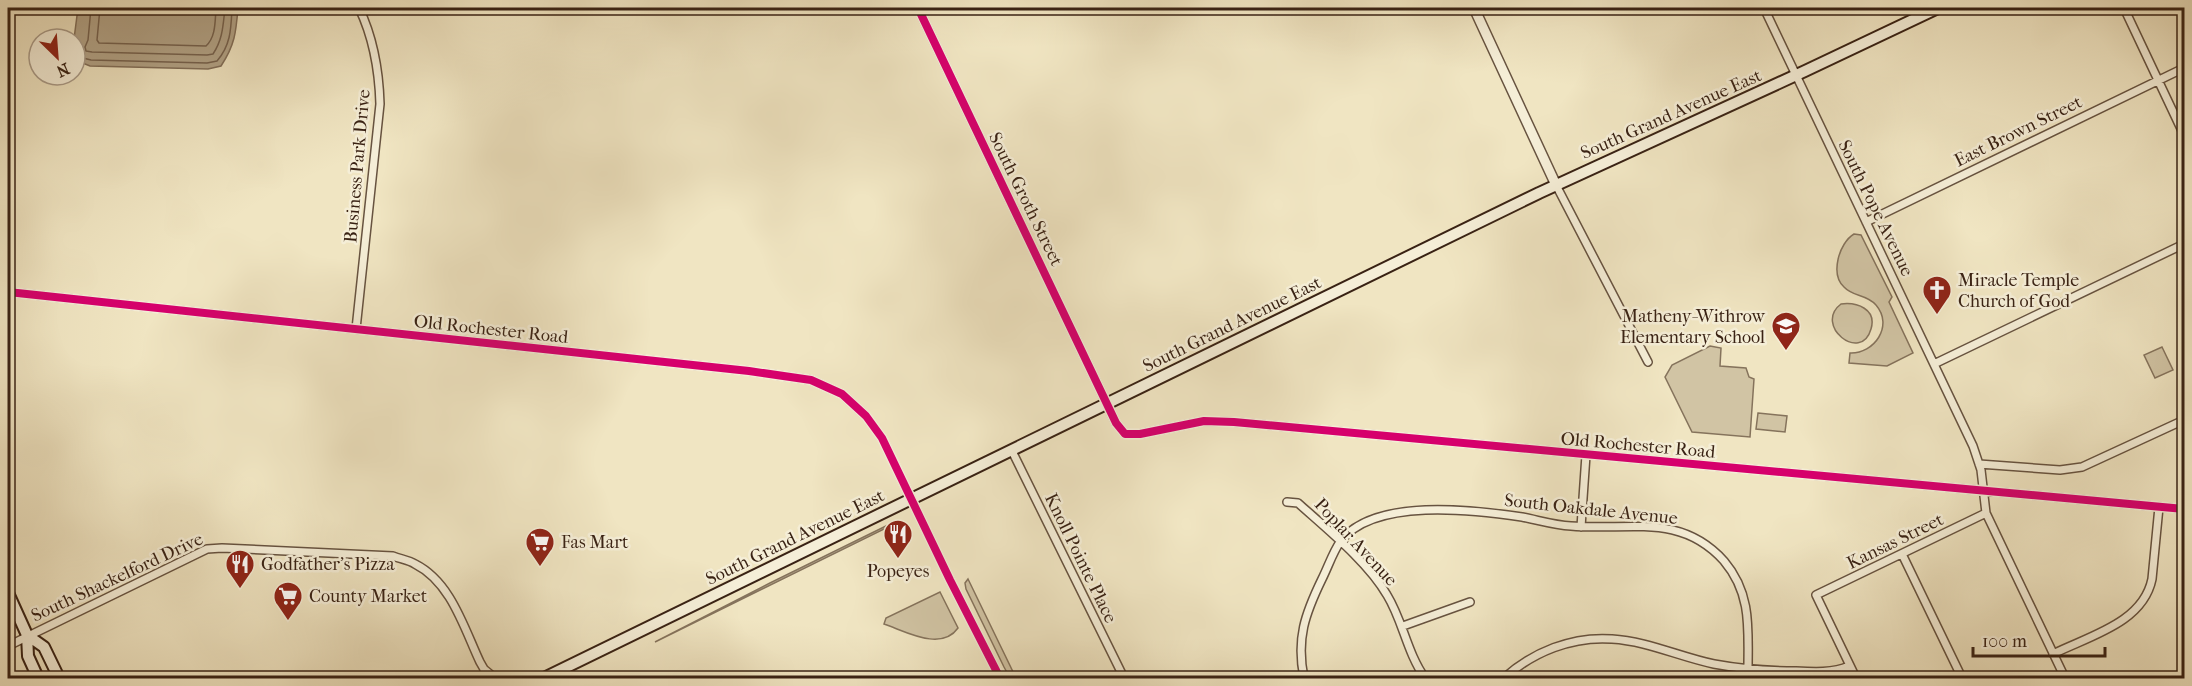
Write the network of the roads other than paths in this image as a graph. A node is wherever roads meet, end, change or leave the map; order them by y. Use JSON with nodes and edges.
{"nodes":[{"id":1,"x":359,"y":8,"type":"edge"},
{"id":2,"x":918,"y":8,"type":"edge"},
{"id":3,"x":1474,"y":8,"type":"edge"},
{"id":4,"x":1764,"y":8,"type":"edge"},
{"id":5,"x":1938,"y":8,"type":"edge"},
{"id":6,"x":2124,"y":8,"type":"edge"},
{"id":7,"x":2184,"y":68,"type":"edge"},
{"id":8,"x":1796,"y":76,"type":"junction"},
{"id":9,"x":2158,"y":80,"type":"junction"},
{"id":10,"x":2184,"y":135,"type":"edge"},
{"id":11,"x":1556,"y":185,"type":"junction"},
{"id":12,"x":1866,"y":222,"type":"junction"},
{"id":13,"x":2184,"y":244,"type":"edge"},
{"id":14,"x":8,"y":292,"type":"edge"},
{"id":15,"x":356,"y":329,"type":"junction"},
{"id":16,"x":1648,"y":362,"type":"dead end"},
{"id":17,"x":1934,"y":364,"type":"junction"},
{"id":18,"x":1108,"y":403,"type":"junction"},
{"id":19,"x":2184,"y":420,"type":"edge"},
{"id":20,"x":1012,"y":451,"type":"junction"},
{"id":21,"x":1586,"y":455,"type":"junction"},
{"id":22,"x":1979,"y":464,"type":"junction"},
{"id":23,"x":1983,"y":490,"type":"junction"},
{"id":24,"x":911,"y":500,"type":"junction"},
{"id":25,"x":1287,"y":502,"type":"dead end"},
{"id":26,"x":2159,"y":507,"type":"junction"},
{"id":27,"x":2184,"y":509,"type":"edge"},
{"id":28,"x":1986,"y":513,"type":"junction"},
{"id":29,"x":1581,"y":526,"type":"junction"},
{"id":30,"x":1340,"y":542,"type":"junction"},
{"id":31,"x":1902,"y":554,"type":"junction"},
{"id":32,"x":8,"y":593,"type":"edge"},
{"id":33,"x":1470,"y":602,"type":"dead end"},
{"id":34,"x":1403,"y":626,"type":"junction"},
{"id":35,"x":27,"y":635,"type":"junction"},
{"id":36,"x":8,"y":646,"type":"edge"},
{"id":37,"x":2053,"y":654,"type":"junction"},
{"id":38,"x":1850,"y":666,"type":"junction"},
{"id":39,"x":484,"y":669,"type":"junction"},
{"id":40,"x":1748,"y":669,"type":"junction"},
{"id":41,"x":38,"y":678,"type":"edge"},
{"id":42,"x":59,"y":678,"type":"edge"},
{"id":43,"x":484,"y":678,"type":"edge"},
{"id":44,"x":495,"y":678,"type":"edge"},
{"id":45,"x":544,"y":678,"type":"edge"},
{"id":46,"x":1000,"y":678,"type":"edge"},
{"id":47,"x":1124,"y":678,"type":"edge"},
{"id":48,"x":1304,"y":678,"type":"edge"},
{"id":49,"x":1425,"y":678,"type":"edge"},
{"id":50,"x":1504,"y":678,"type":"edge"},
{"id":51,"x":1856,"y":678,"type":"edge"},
{"id":52,"x":1962,"y":678,"type":"edge"},
{"id":53,"x":2065,"y":678,"type":"edge"}],
"edges":[{"from":1,"to":15,"type":"street","name":"Business Park Drive"},
{"from":2,"to":18,"type":"street","name":"South Groth Street"},
{"from":3,"to":11,"type":"street"},
{"from":4,"to":8,"type":"street","name":"South Pope Avenue"},
{"from":5,"to":8,"type":"main road","name":"South Grand Avenue East"},
{"from":6,"to":9,"type":"street"},
{"from":7,"to":9,"type":"street","name":"East Brown Street"},
{"from":8,"to":11,"type":"main road","name":"South Grand Avenue East"},
{"from":8,"to":12,"type":"street","name":"South Pope Avenue"},
{"from":9,"to":10,"type":"street"},
{"from":9,"to":12,"type":"street","name":"East Brown Street"},
{"from":11,"to":16,"type":"street"},
{"from":11,"to":18,"type":"main road","name":"South Grand Avenue East"},
{"from":12,"to":17,"type":"street","name":"South Pope Avenue"},
{"from":13,"to":17,"type":"street"},
{"from":14,"to":15,"type":"street","name":"Old Rochester Road"},
{"from":15,"to":24,"type":"street","name":"Old Rochester Road"},
{"from":17,"to":22,"type":"street","name":"South Pope Avenue"},
{"from":18,"to":20,"type":"main road","name":"South Grand Avenue East"},
{"from":18,"to":21,"type":"street","name":"Old Rochester Road"},
{"from":19,"to":22,"type":"street"},
{"from":20,"to":24,"type":"main road","name":"South Grand Avenue East"},
{"from":20,"to":47,"type":"street","name":"Knoll Pointe Place"},
{"from":21,"to":23,"type":"street","name":"Old Rochester Road"},
{"from":21,"to":29,"type":"street"},
{"from":22,"to":23,"type":"street","name":"South Pope Avenue"},
{"from":23,"to":26,"type":"street","name":"Old Rochester Road"},
{"from":23,"to":28,"type":"street","name":"South Pope Avenue"},
{"from":24,"to":45,"type":"main road","name":"South Grand Avenue East"},
{"from":24,"to":46,"type":"street","name":"Old Rochester Road"},
{"from":25,"to":30,"type":"street","name":"Poplar Avenue"},
{"from":26,"to":27,"type":"street","name":"Old Rochester Road"},
{"from":26,"to":37,"type":"street"},
{"from":28,"to":31,"type":"street","name":"Kansas Street"},
{"from":28,"to":37,"type":"street","name":"South Pope Avenue"},
{"from":29,"to":30,"type":"street","name":"South Oakdale Avenue"},
{"from":29,"to":40,"type":"street","name":"South Oakdale Avenue"},
{"from":30,"to":34,"type":"street","name":"Poplar Avenue"},
{"from":30,"to":48,"type":"street"},
{"from":31,"to":38,"type":"street","name":"Kansas Street"},
{"from":31,"to":52,"type":"street"},
{"from":32,"to":35,"type":"main road"},
{"from":33,"to":34,"type":"street"},
{"from":34,"to":49,"type":"street","name":"Poplar Avenue"},
{"from":35,"to":36,"type":"street","name":"South Shackelford Drive"},
{"from":35,"to":39,"type":"street","name":"South Shackelford Drive"},
{"from":35,"to":41,"type":"main road"},
{"from":35,"to":42,"type":"main road"},
{"from":37,"to":53,"type":"street","name":"South Pope Avenue"},
{"from":38,"to":40,"type":"street"},
{"from":38,"to":51,"type":"street"},
{"from":39,"to":43,"type":"street","name":"South Shackelford Drive"},
{"from":39,"to":44,"type":"street","name":"South Shackelford Drive"},
{"from":40,"to":50,"type":"street"}]}
